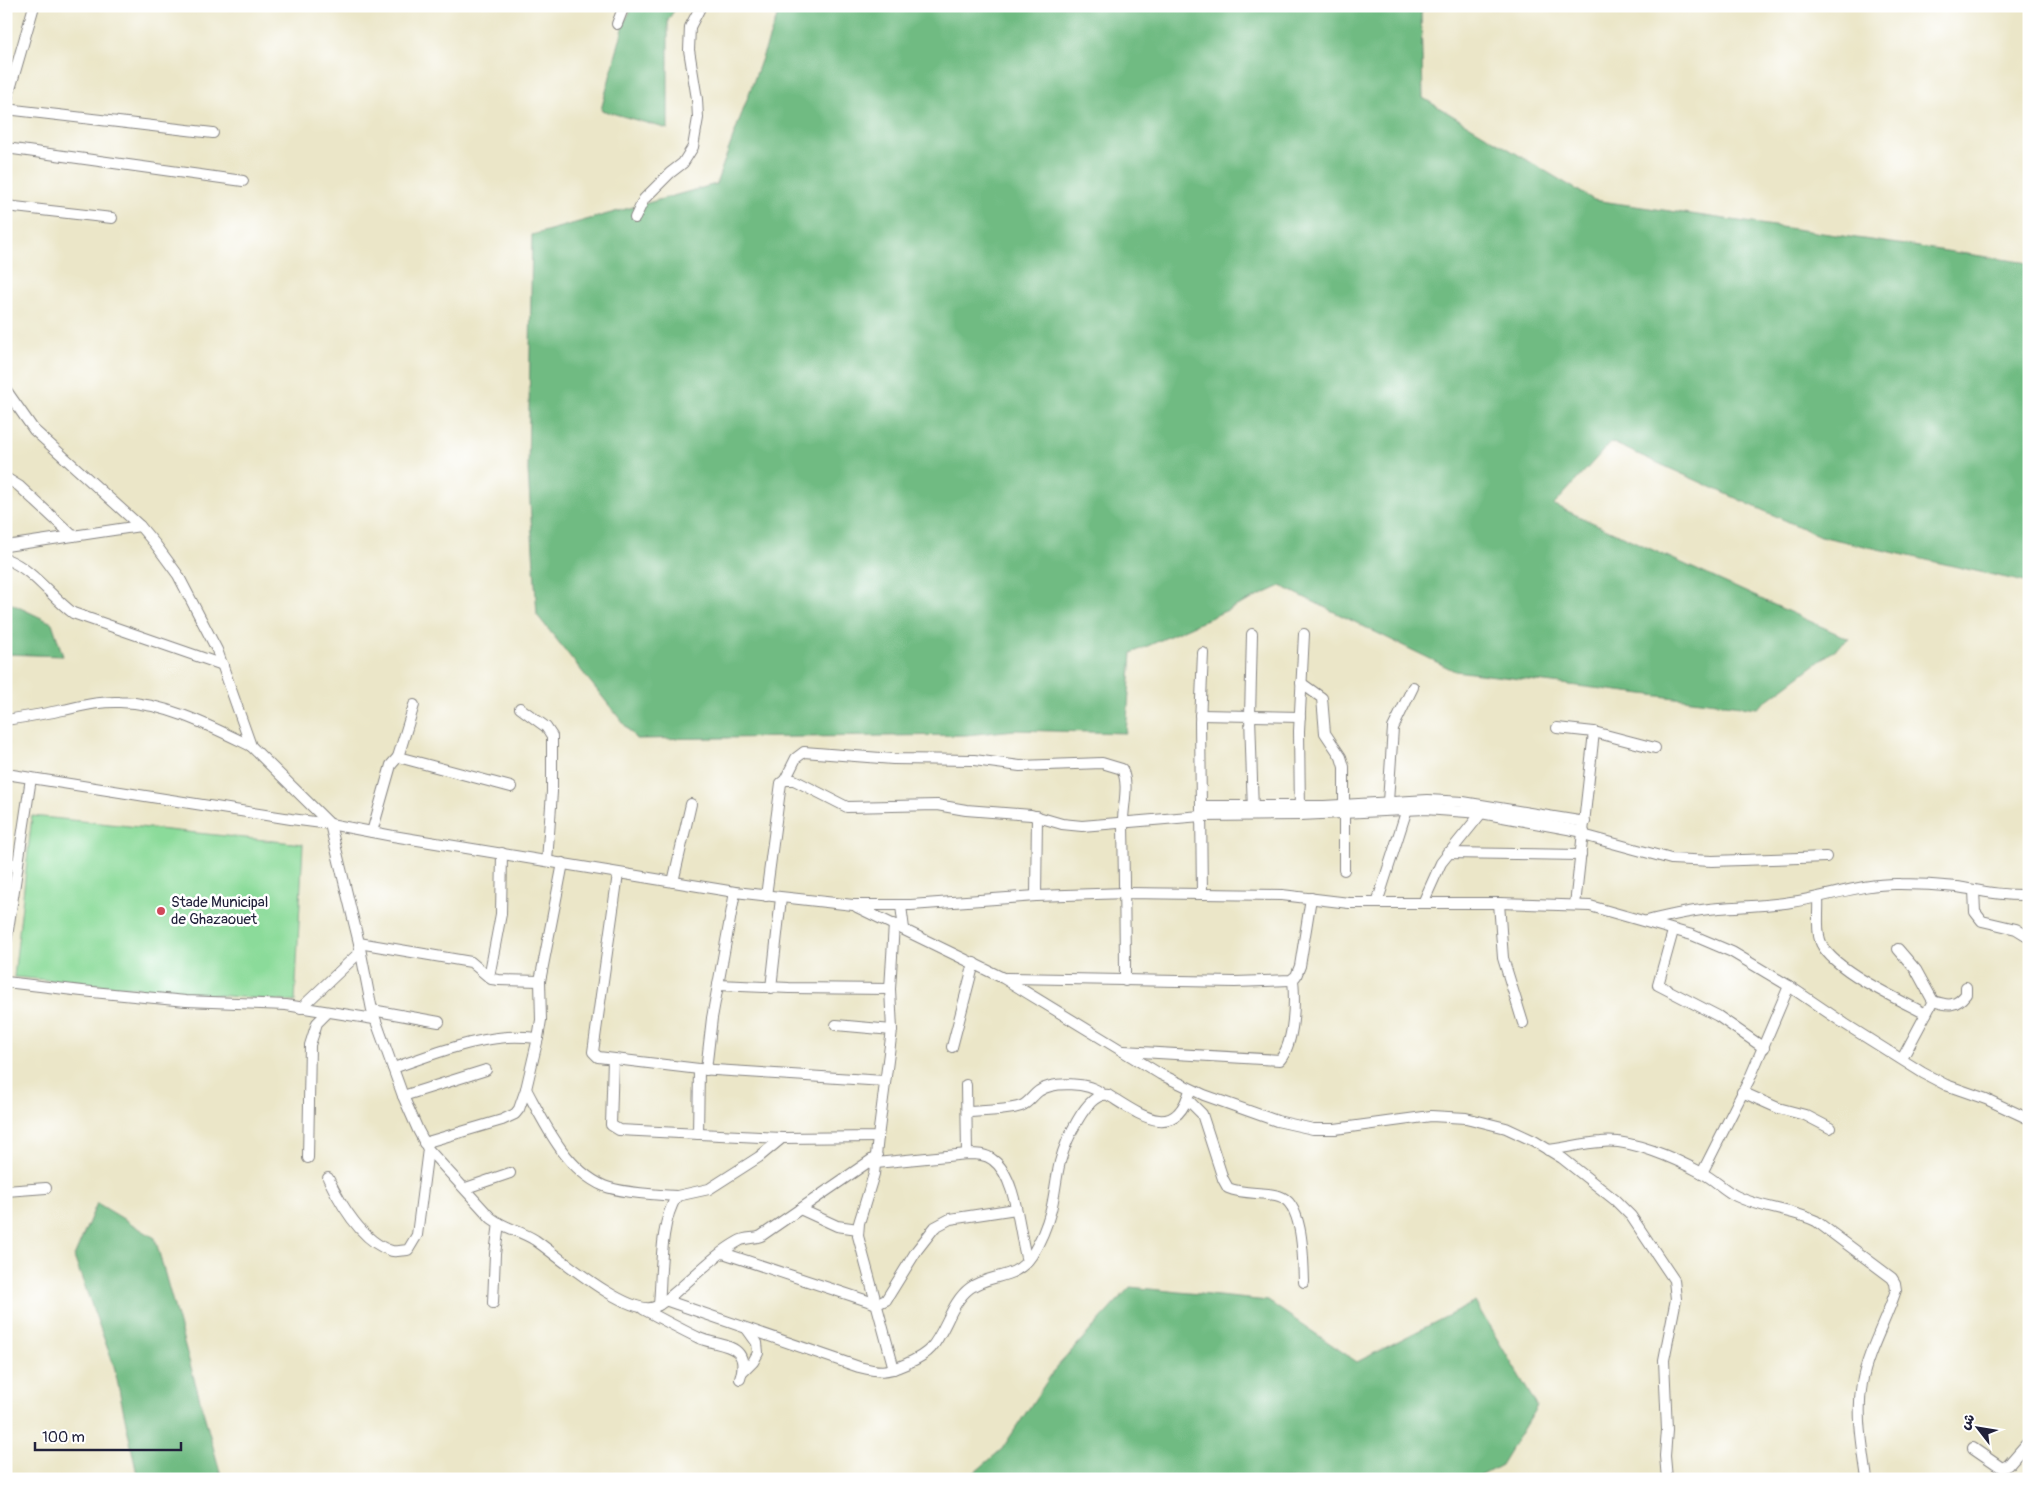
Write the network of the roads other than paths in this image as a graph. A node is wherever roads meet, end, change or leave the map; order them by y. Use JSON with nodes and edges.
{"nodes":[{"id":1,"x":34,"y":6,"type":"edge"},
{"id":2,"x":624,"y":6,"type":"edge"},
{"id":3,"x":702,"y":6,"type":"edge"},
{"id":4,"x":617,"y":24,"type":"dead end"},
{"id":5,"x":6,"y":103,"type":"edge"},
{"id":6,"x":6,"y":109,"type":"edge"},
{"id":7,"x":213,"y":133,"type":"dead end"},
{"id":8,"x":6,"y":148,"type":"edge"},
{"id":9,"x":243,"y":181,"type":"dead end"},
{"id":10,"x":6,"y":206,"type":"edge"},
{"id":11,"x":112,"y":218,"type":"dead end"},
{"id":12,"x":635,"y":218,"type":"dead end"},
{"id":13,"x":6,"y":390,"type":"edge"},
{"id":14,"x":6,"y":478,"type":"edge"},
{"id":15,"x":140,"y":526,"type":"junction"},
{"id":16,"x":73,"y":536,"type":"junction"},
{"id":17,"x":6,"y":546,"type":"edge"},
{"id":18,"x":6,"y":559,"type":"edge"},
{"id":19,"x":1252,"y":634,"type":"dead end"},
{"id":20,"x":1304,"y":634,"type":"dead end"},
{"id":21,"x":1203,"y":653,"type":"dead end"},
{"id":22,"x":223,"y":665,"type":"junction"},
{"id":23,"x":1301,"y":683,"type":"junction"},
{"id":24,"x":1413,"y":687,"type":"dead end"},
{"id":25,"x":414,"y":705,"type":"dead end"},
{"id":26,"x":520,"y":708,"type":"dead end"},
{"id":27,"x":1200,"y":715,"type":"junction"},
{"id":28,"x":1250,"y":716,"type":"junction"},
{"id":29,"x":1300,"y":717,"type":"junction"},
{"id":30,"x":6,"y":720,"type":"edge"},
{"id":31,"x":1557,"y":728,"type":"dead end"},
{"id":32,"x":1594,"y":732,"type":"junction"},
{"id":33,"x":250,"y":746,"type":"junction"},
{"id":34,"x":1654,"y":748,"type":"dead end"},
{"id":35,"x":398,"y":757,"type":"junction"},
{"id":36,"x":6,"y":774,"type":"edge"},
{"id":37,"x":31,"y":778,"type":"junction"},
{"id":38,"x":786,"y":780,"type":"junction"},
{"id":39,"x":511,"y":787,"type":"dead end"},
{"id":40,"x":1388,"y":802,"type":"junction"},
{"id":41,"x":691,"y":804,"type":"dead end"},
{"id":42,"x":1408,"y":805,"type":"junction"},
{"id":43,"x":1344,"y":809,"type":"junction"},
{"id":44,"x":1484,"y":810,"type":"junction"},
{"id":45,"x":1201,"y":811,"type":"junction"},
{"id":46,"x":1253,"y":811,"type":"junction"},
{"id":47,"x":1300,"y":811,"type":"junction"},
{"id":48,"x":1036,"y":816,"type":"junction"},
{"id":49,"x":1122,"y":823,"type":"junction"},
{"id":50,"x":330,"y":824,"type":"junction"},
{"id":51,"x":1584,"y":829,"type":"junction"},
{"id":52,"x":372,"y":832,"type":"junction"},
{"id":53,"x":502,"y":853,"type":"junction"},
{"id":54,"x":1447,"y":853,"type":"junction"},
{"id":55,"x":1581,"y":855,"type":"junction"},
{"id":56,"x":1826,"y":857,"type":"dead end"},
{"id":57,"x":547,"y":861,"type":"junction"},
{"id":58,"x":563,"y":863,"type":"junction"},
{"id":59,"x":11,"y":864,"type":"edge"},
{"id":60,"x":1344,"y":870,"type":"dead end"},
{"id":61,"x":618,"y":874,"type":"junction"},
{"id":62,"x":673,"y":882,"type":"junction"},
{"id":63,"x":1974,"y":890,"type":"junction"},
{"id":64,"x":735,"y":892,"type":"junction"},
{"id":65,"x":1126,"y":893,"type":"junction"},
{"id":66,"x":1202,"y":894,"type":"junction"},
{"id":67,"x":2024,"y":895,"type":"edge"},
{"id":68,"x":766,"y":896,"type":"junction"},
{"id":69,"x":1036,"y":896,"type":"junction"},
{"id":70,"x":781,"y":898,"type":"junction"},
{"id":71,"x":1311,"y":898,"type":"junction"},
{"id":72,"x":1818,"y":898,"type":"junction"},
{"id":73,"x":1377,"y":903,"type":"junction"},
{"id":74,"x":1423,"y":903,"type":"junction"},
{"id":75,"x":1498,"y":903,"type":"junction"},
{"id":76,"x":2029,"y":903,"type":"edge"},
{"id":77,"x":853,"y":905,"type":"junction"},
{"id":78,"x":1575,"y":905,"type":"junction"},
{"id":79,"x":901,"y":906,"type":"junction"},
{"id":80,"x":1646,"y":921,"type":"junction"},
{"id":81,"x":894,"y":924,"type":"junction"},
{"id":82,"x":904,"y":929,"type":"junction"},
{"id":83,"x":1673,"y":931,"type":"junction"},
{"id":84,"x":2029,"y":936,"type":"edge"},
{"id":85,"x":6,"y":943,"type":"edge"},
{"id":86,"x":360,"y":947,"type":"junction"},
{"id":87,"x":1898,"y":949,"type":"dead end"},
{"id":88,"x":974,"y":963,"type":"junction"},
{"id":89,"x":489,"y":977,"type":"junction"},
{"id":90,"x":1004,"y":978,"type":"junction"},
{"id":91,"x":1294,"y":979,"type":"junction"},
{"id":92,"x":540,"y":981,"type":"junction"},
{"id":93,"x":1125,"y":981,"type":"junction"},
{"id":94,"x":6,"y":982,"type":"edge"},
{"id":95,"x":718,"y":986,"type":"junction"},
{"id":96,"x":1789,"y":986,"type":"junction"},
{"id":97,"x":772,"y":988,"type":"junction"},
{"id":98,"x":1966,"y":988,"type":"dead end"},
{"id":99,"x":890,"y":989,"type":"junction"},
{"id":100,"x":1933,"y":1001,"type":"junction"},
{"id":101,"x":301,"y":1008,"type":"junction"},
{"id":102,"x":328,"y":1012,"type":"junction"},
{"id":103,"x":373,"y":1014,"type":"junction"},
{"id":104,"x":1926,"y":1014,"type":"junction"},
{"id":105,"x":439,"y":1022,"type":"dead end"},
{"id":106,"x":1523,"y":1024,"type":"dead end"},
{"id":107,"x":836,"y":1026,"type":"dead end"},
{"id":108,"x":892,"y":1030,"type":"junction"},
{"id":109,"x":538,"y":1038,"type":"junction"},
{"id":110,"x":952,"y":1047,"type":"dead end"},
{"id":111,"x":1764,"y":1048,"type":"junction"},
{"id":112,"x":1123,"y":1050,"type":"junction"},
{"id":113,"x":1155,"y":1052,"type":"junction"},
{"id":114,"x":613,"y":1059,"type":"junction"},
{"id":115,"x":1902,"y":1059,"type":"junction"},
{"id":116,"x":1140,"y":1061,"type":"junction"},
{"id":117,"x":393,"y":1068,"type":"junction"},
{"id":118,"x":702,"y":1069,"type":"junction"},
{"id":119,"x":486,"y":1070,"type":"dead end"},
{"id":120,"x":884,"y":1081,"type":"junction"},
{"id":121,"x":966,"y":1085,"type":"dead end"},
{"id":122,"x":526,"y":1089,"type":"junction"},
{"id":123,"x":1742,"y":1092,"type":"junction"},
{"id":124,"x":1102,"y":1094,"type":"junction"},
{"id":125,"x":1189,"y":1095,"type":"junction"},
{"id":126,"x":403,"y":1096,"type":"junction"},
{"id":127,"x":967,"y":1112,"type":"junction"},
{"id":128,"x":2029,"y":1119,"type":"edge"},
{"id":129,"x":1830,"y":1128,"type":"dead end"},
{"id":130,"x":698,"y":1134,"type":"junction"},
{"id":131,"x":878,"y":1137,"type":"junction"},
{"id":132,"x":782,"y":1138,"type":"junction"},
{"id":133,"x":426,"y":1146,"type":"junction"},
{"id":134,"x":1548,"y":1150,"type":"junction"},
{"id":135,"x":967,"y":1154,"type":"junction"},
{"id":136,"x":308,"y":1158,"type":"dead end"},
{"id":137,"x":876,"y":1159,"type":"junction"},
{"id":138,"x":510,"y":1173,"type":"dead end"},
{"id":139,"x":1702,"y":1173,"type":"junction"},
{"id":140,"x":328,"y":1178,"type":"dead end"},
{"id":141,"x":46,"y":1188,"type":"dead end"},
{"id":142,"x":466,"y":1188,"type":"junction"},
{"id":143,"x":6,"y":1190,"type":"edge"},
{"id":144,"x":677,"y":1196,"type":"junction"},
{"id":145,"x":800,"y":1209,"type":"junction"},
{"id":146,"x":1016,"y":1209,"type":"junction"},
{"id":147,"x":499,"y":1223,"type":"junction"},
{"id":148,"x":858,"y":1229,"type":"junction"},
{"id":149,"x":723,"y":1253,"type":"junction"},
{"id":150,"x":1028,"y":1261,"type":"junction"},
{"id":151,"x":1304,"y":1282,"type":"dead end"},
{"id":152,"x":493,"y":1303,"type":"dead end"},
{"id":153,"x":662,"y":1303,"type":"junction"},
{"id":154,"x":877,"y":1304,"type":"junction"},
{"id":155,"x":642,"y":1309,"type":"junction"},
{"id":156,"x":748,"y":1329,"type":"junction"},
{"id":157,"x":894,"y":1369,"type":"junction"},
{"id":158,"x":2029,"y":1441,"type":"edge"},
{"id":159,"x":1973,"y":1448,"type":"dead end"},
{"id":160,"x":1667,"y":1479,"type":"edge"},
{"id":161,"x":1867,"y":1479,"type":"edge"}],
"edges":[{"from":1,"to":5,"type":"street"},
{"from":2,"to":4,"type":"street"},
{"from":3,"to":12,"type":"street"},
{"from":6,"to":7,"type":"street"},
{"from":8,"to":9,"type":"street"},
{"from":10,"to":11,"type":"street"},
{"from":13,"to":15,"type":"street"},
{"from":14,"to":16,"type":"street"},
{"from":15,"to":16,"type":"street"},
{"from":15,"to":22,"type":"street"},
{"from":16,"to":17,"type":"street"},
{"from":18,"to":22,"type":"street"},
{"from":19,"to":28,"type":"street"},
{"from":20,"to":23,"type":"street"},
{"from":21,"to":27,"type":"street"},
{"from":22,"to":33,"type":"street"},
{"from":23,"to":29,"type":"street"},
{"from":23,"to":43,"type":"street"},
{"from":24,"to":40,"type":"street"},
{"from":25,"to":35,"type":"street"},
{"from":26,"to":57,"type":"street"},
{"from":27,"to":28,"type":"street"},
{"from":27,"to":45,"type":"street"},
{"from":28,"to":29,"type":"street"},
{"from":28,"to":46,"type":"street"},
{"from":29,"to":47,"type":"street"},
{"from":30,"to":33,"type":"street"},
{"from":31,"to":32,"type":"street"},
{"from":32,"to":34,"type":"street"},
{"from":32,"to":51,"type":"street"},
{"from":33,"to":50,"type":"street"},
{"from":35,"to":39,"type":"street"},
{"from":35,"to":52,"type":"street"},
{"from":36,"to":37,"type":"street"},
{"from":37,"to":50,"type":"street"},
{"from":37,"to":59,"type":"street"},
{"from":38,"to":48,"type":"street"},
{"from":38,"to":49,"type":"street"},
{"from":38,"to":68,"type":"street"},
{"from":40,"to":42,"type":"street"},
{"from":40,"to":43,"type":"street"},
{"from":41,"to":62,"type":"street"},
{"from":42,"to":43,"type":"street"},
{"from":42,"to":44,"type":"street"},
{"from":42,"to":73,"type":"street"},
{"from":43,"to":47,"type":"street"},
{"from":43,"to":60,"type":"street"},
{"from":44,"to":51,"type":"street"},
{"from":44,"to":54,"type":"street"},
{"from":45,"to":46,"type":"street"},
{"from":45,"to":49,"type":"street"},
{"from":45,"to":66,"type":"street"},
{"from":46,"to":47,"type":"street"},
{"from":48,"to":49,"type":"street"},
{"from":48,"to":69,"type":"street"},
{"from":49,"to":65,"type":"street"},
{"from":50,"to":52,"type":"street"},
{"from":50,"to":86,"type":"street"},
{"from":51,"to":55,"type":"street"},
{"from":51,"to":56,"type":"street"},
{"from":52,"to":53,"type":"street"},
{"from":53,"to":57,"type":"street"},
{"from":53,"to":89,"type":"street"},
{"from":54,"to":55,"type":"street"},
{"from":54,"to":74,"type":"street"},
{"from":55,"to":78,"type":"street"},
{"from":57,"to":58,"type":"street"},
{"from":58,"to":61,"type":"street"},
{"from":58,"to":92,"type":"street"},
{"from":59,"to":85,"type":"street"},
{"from":61,"to":62,"type":"street"},
{"from":61,"to":114,"type":"street"},
{"from":62,"to":64,"type":"street"},
{"from":63,"to":67,"type":"street"},
{"from":63,"to":72,"type":"street"},
{"from":63,"to":84,"type":"street"},
{"from":64,"to":68,"type":"street"},
{"from":64,"to":95,"type":"street"},
{"from":65,"to":66,"type":"street"},
{"from":65,"to":69,"type":"street"},
{"from":65,"to":93,"type":"street"},
{"from":66,"to":71,"type":"street"},
{"from":67,"to":76,"type":"street"},
{"from":68,"to":70,"type":"street"},
{"from":69,"to":79,"type":"street"},
{"from":70,"to":77,"type":"street"},
{"from":70,"to":97,"type":"street"},
{"from":71,"to":73,"type":"street"},
{"from":71,"to":91,"type":"street"},
{"from":72,"to":80,"type":"street"},
{"from":72,"to":104,"type":"street"},
{"from":73,"to":74,"type":"street"},
{"from":74,"to":75,"type":"street"},
{"from":75,"to":78,"type":"street"},
{"from":75,"to":106,"type":"street"},
{"from":77,"to":79,"type":"street"},
{"from":77,"to":81,"type":"street"},
{"from":78,"to":80,"type":"street"},
{"from":79,"to":82,"type":"street"},
{"from":80,"to":83,"type":"street"},
{"from":81,"to":82,"type":"street"},
{"from":81,"to":99,"type":"street"},
{"from":82,"to":88,"type":"street"},
{"from":83,"to":96,"type":"street"},
{"from":83,"to":111,"type":"street"},
{"from":86,"to":89,"type":"street"},
{"from":86,"to":101,"type":"street"},
{"from":86,"to":103,"type":"street"},
{"from":87,"to":100,"type":"street"},
{"from":88,"to":90,"type":"street"},
{"from":88,"to":110,"type":"street"},
{"from":89,"to":92,"type":"street"},
{"from":90,"to":93,"type":"street"},
{"from":90,"to":112,"type":"street"},
{"from":91,"to":93,"type":"street"},
{"from":91,"to":113,"type":"street"},
{"from":92,"to":109,"type":"street"},
{"from":94,"to":101,"type":"street"},
{"from":95,"to":97,"type":"street"},
{"from":95,"to":118,"type":"street"},
{"from":96,"to":111,"type":"street"},
{"from":96,"to":115,"type":"street"},
{"from":97,"to":99,"type":"street"},
{"from":98,"to":100,"type":"street"},
{"from":99,"to":108,"type":"street"},
{"from":100,"to":104,"type":"street"},
{"from":101,"to":102,"type":"street"},
{"from":102,"to":103,"type":"street"},
{"from":102,"to":136,"type":"street"},
{"from":103,"to":105,"type":"street"},
{"from":103,"to":117,"type":"street"},
{"from":104,"to":115,"type":"street"},
{"from":107,"to":108,"type":"street"},
{"from":108,"to":120,"type":"street"},
{"from":109,"to":117,"type":"street"},
{"from":109,"to":122,"type":"street"},
{"from":111,"to":123,"type":"street"},
{"from":112,"to":113,"type":"street"},
{"from":112,"to":116,"type":"street"},
{"from":113,"to":116,"type":"street"},
{"from":114,"to":118,"type":"street"},
{"from":114,"to":130,"type":"street"},
{"from":115,"to":128,"type":"street"},
{"from":116,"to":125,"type":"street"},
{"from":117,"to":126,"type":"street"},
{"from":118,"to":120,"type":"street"},
{"from":118,"to":130,"type":"street"},
{"from":119,"to":126,"type":"street"},
{"from":120,"to":131,"type":"street"},
{"from":121,"to":127,"type":"street"},
{"from":122,"to":133,"type":"street"},
{"from":122,"to":144,"type":"street"},
{"from":123,"to":129,"type":"street"},
{"from":123,"to":139,"type":"street"},
{"from":124,"to":125,"type":"street"},
{"from":124,"to":127,"type":"street"},
{"from":124,"to":150,"type":"street"},
{"from":125,"to":134,"type":"street"},
{"from":125,"to":151,"type":"street"},
{"from":126,"to":133,"type":"street"},
{"from":127,"to":135,"type":"street"},
{"from":130,"to":132,"type":"street"},
{"from":131,"to":132,"type":"street"},
{"from":131,"to":137,"type":"street"},
{"from":132,"to":144,"type":"street"},
{"from":133,"to":140,"type":"street"},
{"from":133,"to":142,"type":"street"},
{"from":134,"to":139,"type":"street"},
{"from":134,"to":160,"type":"street"},
{"from":135,"to":137,"type":"street"},
{"from":135,"to":146,"type":"street"},
{"from":137,"to":145,"type":"street"},
{"from":137,"to":148,"type":"street"},
{"from":138,"to":142,"type":"street"},
{"from":139,"to":161,"type":"street"},
{"from":141,"to":143,"type":"street"},
{"from":142,"to":147,"type":"street"},
{"from":144,"to":153,"type":"street"},
{"from":145,"to":148,"type":"street"},
{"from":145,"to":149,"type":"street"},
{"from":146,"to":150,"type":"street"},
{"from":146,"to":154,"type":"street"},
{"from":147,"to":152,"type":"street"},
{"from":147,"to":155,"type":"street"},
{"from":148,"to":154,"type":"street"},
{"from":149,"to":153,"type":"street"},
{"from":149,"to":154,"type":"street"},
{"from":150,"to":157,"type":"street"},
{"from":153,"to":155,"type":"street"},
{"from":153,"to":156,"type":"street"},
{"from":154,"to":157,"type":"street"},
{"from":155,"to":156,"type":"street"},
{"from":156,"to":157,"type":"street"},
{"from":158,"to":159,"type":"street"}]}
